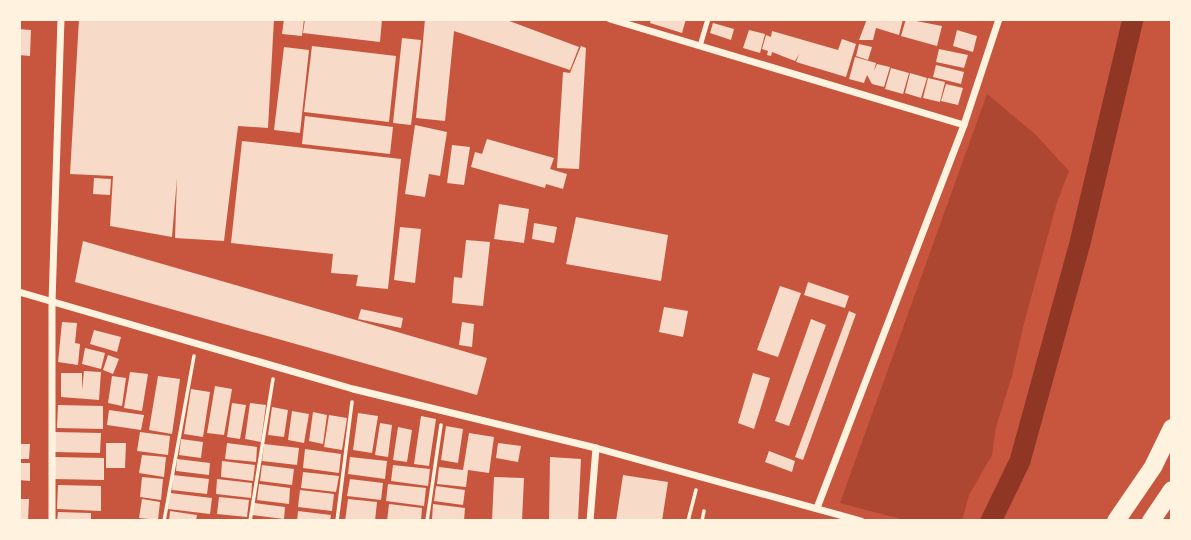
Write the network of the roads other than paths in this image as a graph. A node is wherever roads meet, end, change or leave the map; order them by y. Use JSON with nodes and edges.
{"nodes":[{"id":1,"x":61,"y":19,"type":"edge"},
{"id":2,"x":610,"y":19,"type":"edge"},
{"id":3,"x":708,"y":19,"type":"edge"},
{"id":4,"x":999,"y":19,"type":"edge"},
{"id":5,"x":700,"y":46,"type":"junction"},
{"id":6,"x":964,"y":125,"type":"junction"},
{"id":7,"x":19,"y":292,"type":"edge"},
{"id":8,"x":52,"y":302,"type":"junction"},
{"id":9,"x":1172,"y":428,"type":"edge"},
{"id":10,"x":596,"y":448,"type":"junction"},
{"id":11,"x":1172,"y":490,"type":"edge"},
{"id":12,"x":817,"y":508,"type":"junction"},
{"id":13,"x":52,"y":521,"type":"edge"},
{"id":14,"x":590,"y":521,"type":"edge"},
{"id":15,"x":861,"y":521,"type":"edge"},
{"id":16,"x":1116,"y":521,"type":"edge"},
{"id":17,"x":1151,"y":521,"type":"edge"}],
"edges":[{"from":1,"to":8,"type":"street"},
{"from":2,"to":5,"type":"street"},
{"from":3,"to":5,"type":"lane"},
{"from":4,"to":6,"type":"street"},
{"from":5,"to":6,"type":"street"},
{"from":6,"to":12,"type":"street"},
{"from":7,"to":8,"type":"street"},
{"from":8,"to":10,"type":"street"},
{"from":8,"to":13,"type":"street"},
{"from":9,"to":16,"type":"main road"},
{"from":10,"to":12,"type":"street"},
{"from":10,"to":14,"type":"street"},
{"from":11,"to":17,"type":"main road"},
{"from":12,"to":15,"type":"street"}]}
